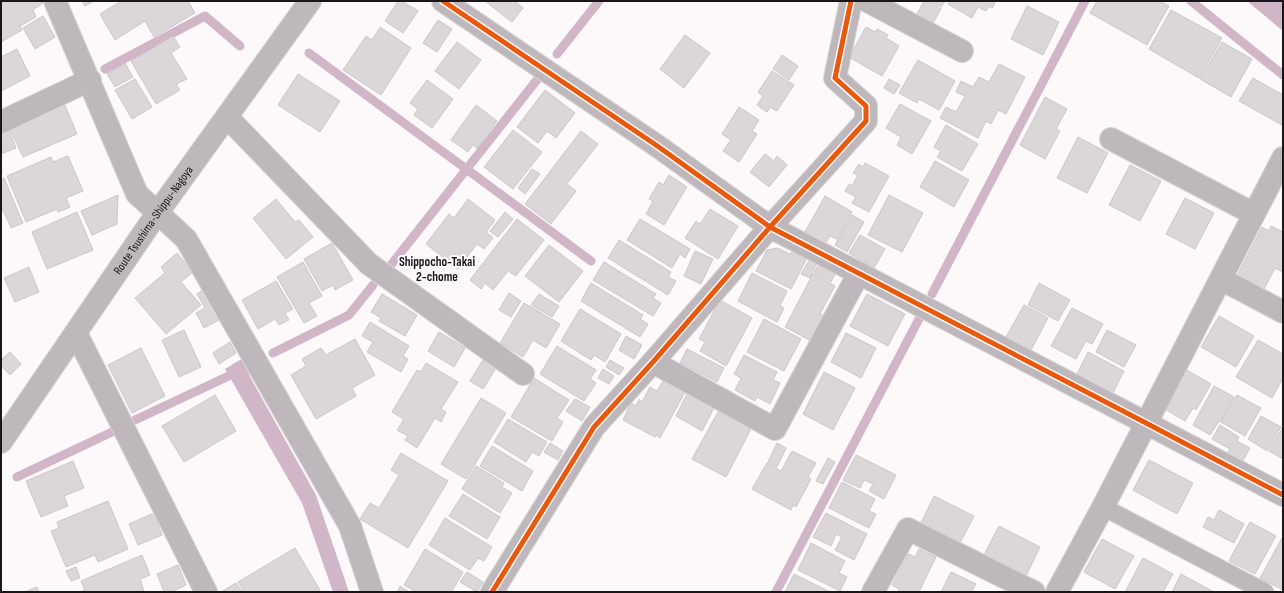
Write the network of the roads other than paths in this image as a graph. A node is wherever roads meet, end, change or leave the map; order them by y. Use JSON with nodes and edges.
{"nodes":[{"id":1,"x":55,"y":1,"type":"edge"},
{"id":2,"x":310,"y":1,"type":"edge"},
{"id":3,"x":443,"y":1,"type":"edge"},
{"id":4,"x":852,"y":1,"type":"edge"},
{"id":5,"x":867,"y":1,"type":"edge"},
{"id":6,"x":962,"y":51,"type":"dead end"},
{"id":7,"x":90,"y":80,"type":"junction"},
{"id":8,"x":227,"y":117,"type":"junction"},
{"id":9,"x":1,"y":122,"type":"edge"},
{"id":10,"x":1111,"y":139,"type":"dead end"},
{"id":11,"x":1283,"y":158,"type":"edge"},
{"id":12,"x":158,"y":212,"type":"junction"},
{"id":13,"x":1254,"y":214,"type":"junction"},
{"id":14,"x":770,"y":227,"type":"junction"},
{"id":15,"x":859,"y":273,"type":"junction"},
{"id":16,"x":1221,"y":279,"type":"junction"},
{"id":17,"x":1283,"y":312,"type":"edge"},
{"id":18,"x":76,"y":333,"type":"junction"},
{"id":19,"x":653,"y":362,"type":"junction"},
{"id":20,"x":523,"y":374,"type":"dead end"},
{"id":21,"x":1146,"y":423,"type":"junction"},
{"id":22,"x":1,"y":442,"type":"edge"},
{"id":23,"x":1283,"y":495,"type":"edge"},
{"id":24,"x":1103,"y":507,"type":"junction"},
{"id":25,"x":206,"y":592,"type":"edge"},
{"id":26,"x":372,"y":592,"type":"edge"},
{"id":27,"x":492,"y":592,"type":"edge"},
{"id":28,"x":872,"y":592,"type":"edge"},
{"id":29,"x":1034,"y":592,"type":"edge"},
{"id":30,"x":1057,"y":592,"type":"edge"},
{"id":31,"x":1265,"y":592,"type":"edge"}],
"edges":[{"from":1,"to":7,"type":"street"},
{"from":2,"to":8,"type":"main road","name":"Route Tsushima-Shippu-Nagoya"},
{"from":3,"to":14,"type":"street"},
{"from":4,"to":14,"type":"street"},
{"from":5,"to":6,"type":"street"},
{"from":7,"to":9,"type":"street"},
{"from":7,"to":12,"type":"street"},
{"from":8,"to":12,"type":"main road","name":"Route Tsushima-Shippu-Nagoya"},
{"from":8,"to":20,"type":"street"},
{"from":10,"to":13,"type":"street"},
{"from":11,"to":13,"type":"street"},
{"from":12,"to":18,"type":"main road","name":"Route Tsushima-Shippu-Nagoya"},
{"from":12,"to":26,"type":"street"},
{"from":13,"to":16,"type":"street"},
{"from":14,"to":15,"type":"street"},
{"from":14,"to":19,"type":"street"},
{"from":15,"to":19,"type":"street"},
{"from":15,"to":21,"type":"street"},
{"from":16,"to":17,"type":"street"},
{"from":16,"to":21,"type":"street"},
{"from":18,"to":22,"type":"main road","name":"Route Tsushima-Shippu-Nagoya"},
{"from":18,"to":25,"type":"street"},
{"from":19,"to":27,"type":"street"},
{"from":21,"to":23,"type":"street"},
{"from":21,"to":24,"type":"street"},
{"from":24,"to":30,"type":"street"},
{"from":24,"to":31,"type":"lane"},
{"from":28,"to":29,"type":"street"}]}
